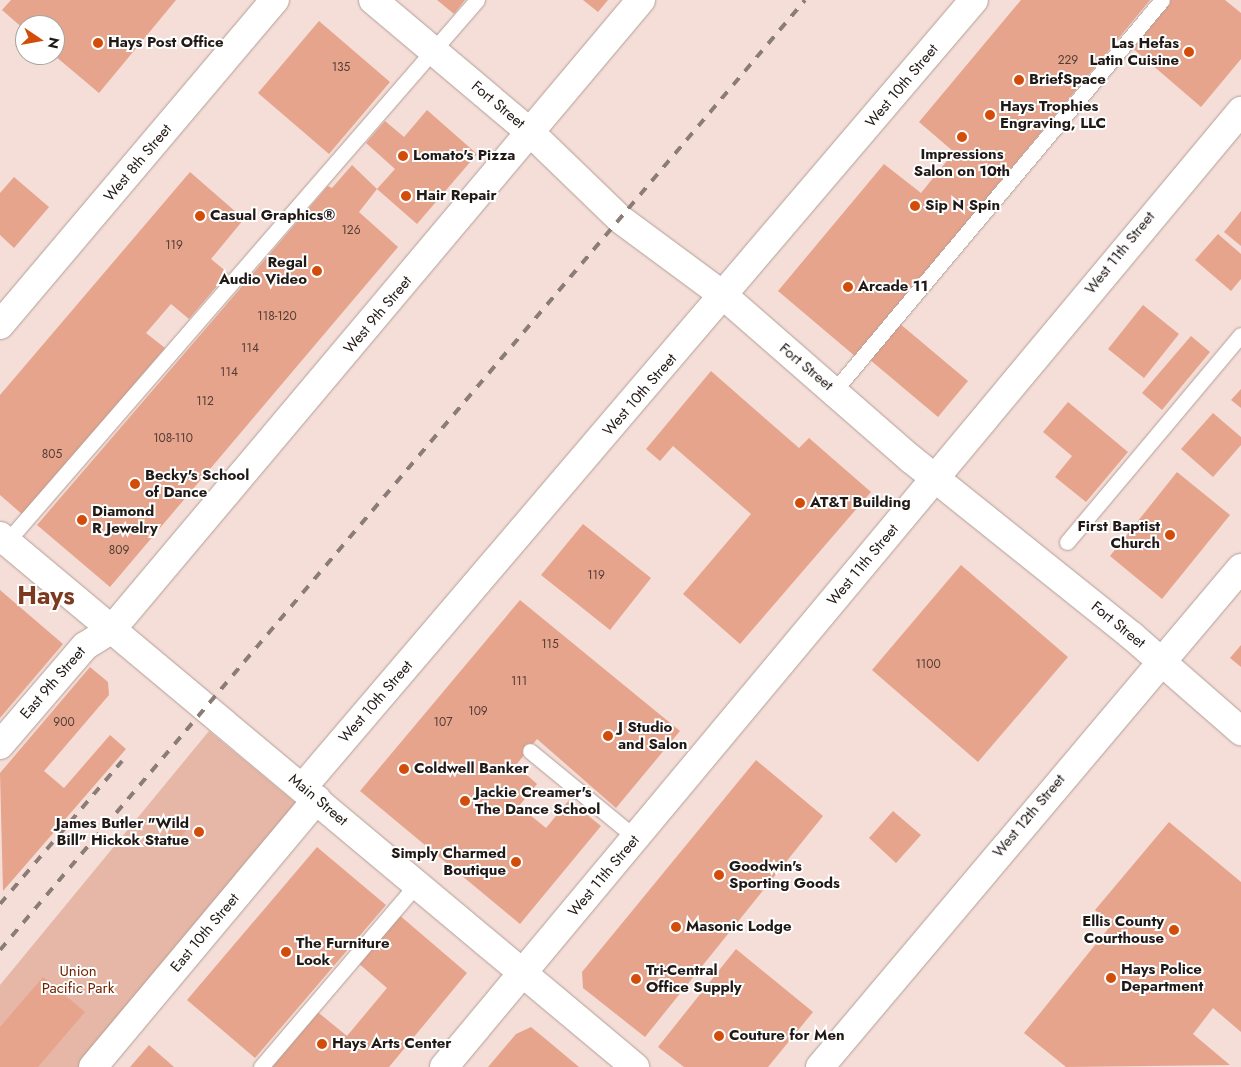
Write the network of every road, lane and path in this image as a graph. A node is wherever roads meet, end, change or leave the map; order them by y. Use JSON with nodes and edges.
{"nodes":[{"id":1,"x":275,"y":0,"type":"edge"},
{"id":2,"x":373,"y":0,"type":"edge"},
{"id":3,"x":476,"y":0,"type":"edge"},
{"id":4,"x":641,"y":0,"type":"edge"},
{"id":5,"x":974,"y":0,"type":"edge"},
{"id":6,"x":1162,"y":0,"type":"edge"},
{"id":7,"x":432,"y":50,"type":"junction"},
{"id":8,"x":1241,"y":111,"type":"edge"},
{"id":9,"x":532,"y":134,"type":"junction"},
{"id":10,"x":724,"y":296,"type":"junction"},
{"id":11,"x":0,"y":325,"type":"edge"},
{"id":12,"x":1241,"y":335,"type":"edge"},
{"id":13,"x":834,"y":392,"type":"junction"},
{"id":14,"x":935,"y":479,"type":"junction"},
{"id":15,"x":2,"y":542,"type":"edge"},
{"id":16,"x":1067,"y":542,"type":"dead end"},
{"id":17,"x":1241,"y":568,"type":"edge"},
{"id":18,"x":112,"y":629,"type":"junction"},
{"id":19,"x":1162,"y":662,"type":"junction"},
{"id":20,"x":1241,"y":731,"type":"edge"},
{"id":21,"x":0,"y":744,"type":"edge"},
{"id":22,"x":530,"y":751,"type":"dead end"},
{"id":23,"x":310,"y":793,"type":"junction"},
{"id":24,"x":636,"y":838,"type":"junction"},
{"id":25,"x":417,"y":884,"type":"junction"},
{"id":26,"x":522,"y":973,"type":"junction"},
{"id":27,"x":99,"y":1065,"type":"edge"},
{"id":28,"x":261,"y":1067,"type":"edge"},
{"id":29,"x":444,"y":1067,"type":"edge"},
{"id":30,"x":634,"y":1067,"type":"edge"},
{"id":31,"x":820,"y":1067,"type":"edge"}],
"edges":[{"from":1,"to":11,"type":"street","name":"West 8th Street"},
{"from":2,"to":7,"type":"street","name":"Fort Street"},
{"from":3,"to":7,"type":"lane"},
{"from":4,"to":9,"type":"street","name":"West 9th Street"},
{"from":5,"to":10,"type":"street","name":"West 10th Street"},
{"from":6,"to":13,"type":"lane"},
{"from":7,"to":9,"type":"street","name":"Fort Street"},
{"from":7,"to":15,"type":"lane"},
{"from":8,"to":14,"type":"street","name":"West 11th Street"},
{"from":9,"to":10,"type":"street","name":"Fort Street"},
{"from":9,"to":18,"type":"street","name":"West 9th Street"},
{"from":10,"to":13,"type":"street","name":"Fort Street"},
{"from":10,"to":23,"type":"street","name":"West 10th Street"},
{"from":12,"to":16,"type":"lane"},
{"from":13,"to":14,"type":"street","name":"Fort Street"},
{"from":14,"to":19,"type":"street","name":"Fort Street"},
{"from":14,"to":24,"type":"street","name":"West 11th Street"},
{"from":15,"to":18,"type":"street","name":"Main Street"},
{"from":17,"to":19,"type":"street","name":"West 12th Street"},
{"from":18,"to":21,"type":"street","name":"East 9th Street"},
{"from":18,"to":23,"type":"street","name":"Main Street"},
{"from":19,"to":20,"type":"street","name":"Fort Street"},
{"from":19,"to":31,"type":"street","name":"West 12th Street"},
{"from":22,"to":24,"type":"lane"},
{"from":23,"to":25,"type":"street","name":"Main Street"},
{"from":23,"to":27,"type":"street","name":"East 10th Street"},
{"from":24,"to":26,"type":"street","name":"West 11th Street"},
{"from":25,"to":26,"type":"street","name":"Main Street"},
{"from":25,"to":28,"type":"lane"},
{"from":26,"to":29,"type":"street","name":"West 11th Street"},
{"from":26,"to":30,"type":"street","name":"Main Street"}]}
